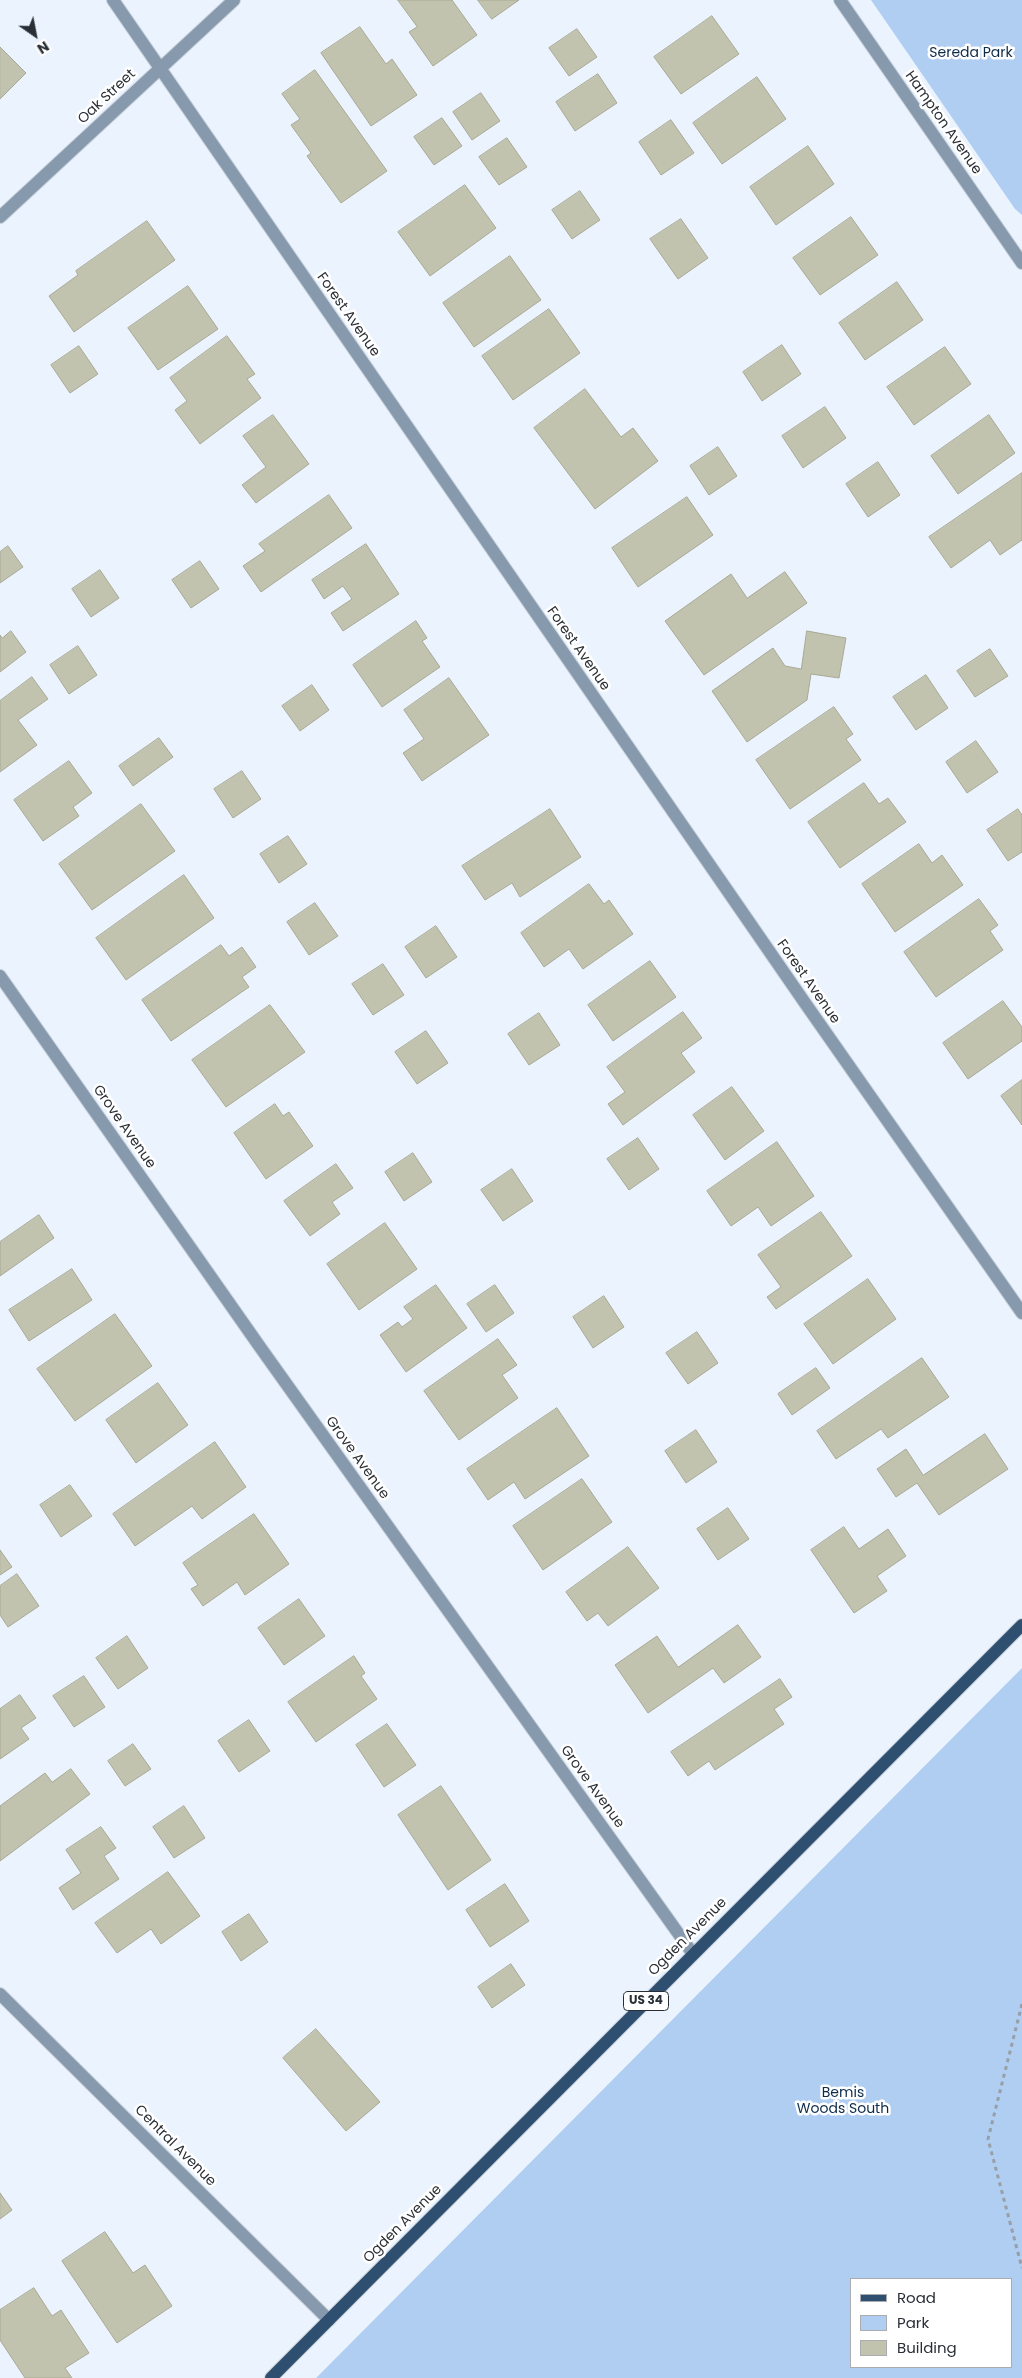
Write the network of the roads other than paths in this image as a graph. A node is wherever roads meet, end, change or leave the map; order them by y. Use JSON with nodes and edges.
{"nodes":[{"id":1,"x":112,"y":0,"type":"edge"},
{"id":2,"x":234,"y":0,"type":"edge"},
{"id":3,"x":840,"y":0,"type":"edge"},
{"id":4,"x":160,"y":69,"type":"junction"},
{"id":5,"x":0,"y":217,"type":"edge"},
{"id":6,"x":1022,"y":263,"type":"edge"},
{"id":7,"x":0,"y":976,"type":"edge"},
{"id":8,"x":1022,"y":1313,"type":"edge"},
{"id":9,"x":1022,"y":1625,"type":"edge"},
{"id":10,"x":693,"y":1954,"type":"junction"},
{"id":11,"x":0,"y":1994,"type":"edge"},
{"id":12,"x":329,"y":2320,"type":"junction"},
{"id":13,"x":271,"y":2378,"type":"edge"}],
"edges":[{"from":1,"to":4,"type":"street","name":"Forest Avenue"},
{"from":2,"to":4,"type":"street","name":"Oak Street"},
{"from":3,"to":6,"type":"street","name":"Hampton Avenue"},
{"from":4,"to":5,"type":"street","name":"Oak Street"},
{"from":4,"to":8,"type":"street","name":"Forest Avenue"},
{"from":7,"to":10,"type":"street","name":"Grove Avenue"},
{"from":9,"to":10,"type":"main road","name":"Ogden Avenue","number":"US 34"},
{"from":10,"to":12,"type":"main road","name":"Ogden Avenue","number":"US 34"},
{"from":11,"to":12,"type":"street","name":"Central Avenue"},
{"from":12,"to":13,"type":"main road","name":"Ogden Avenue","number":"US 34"}]}
